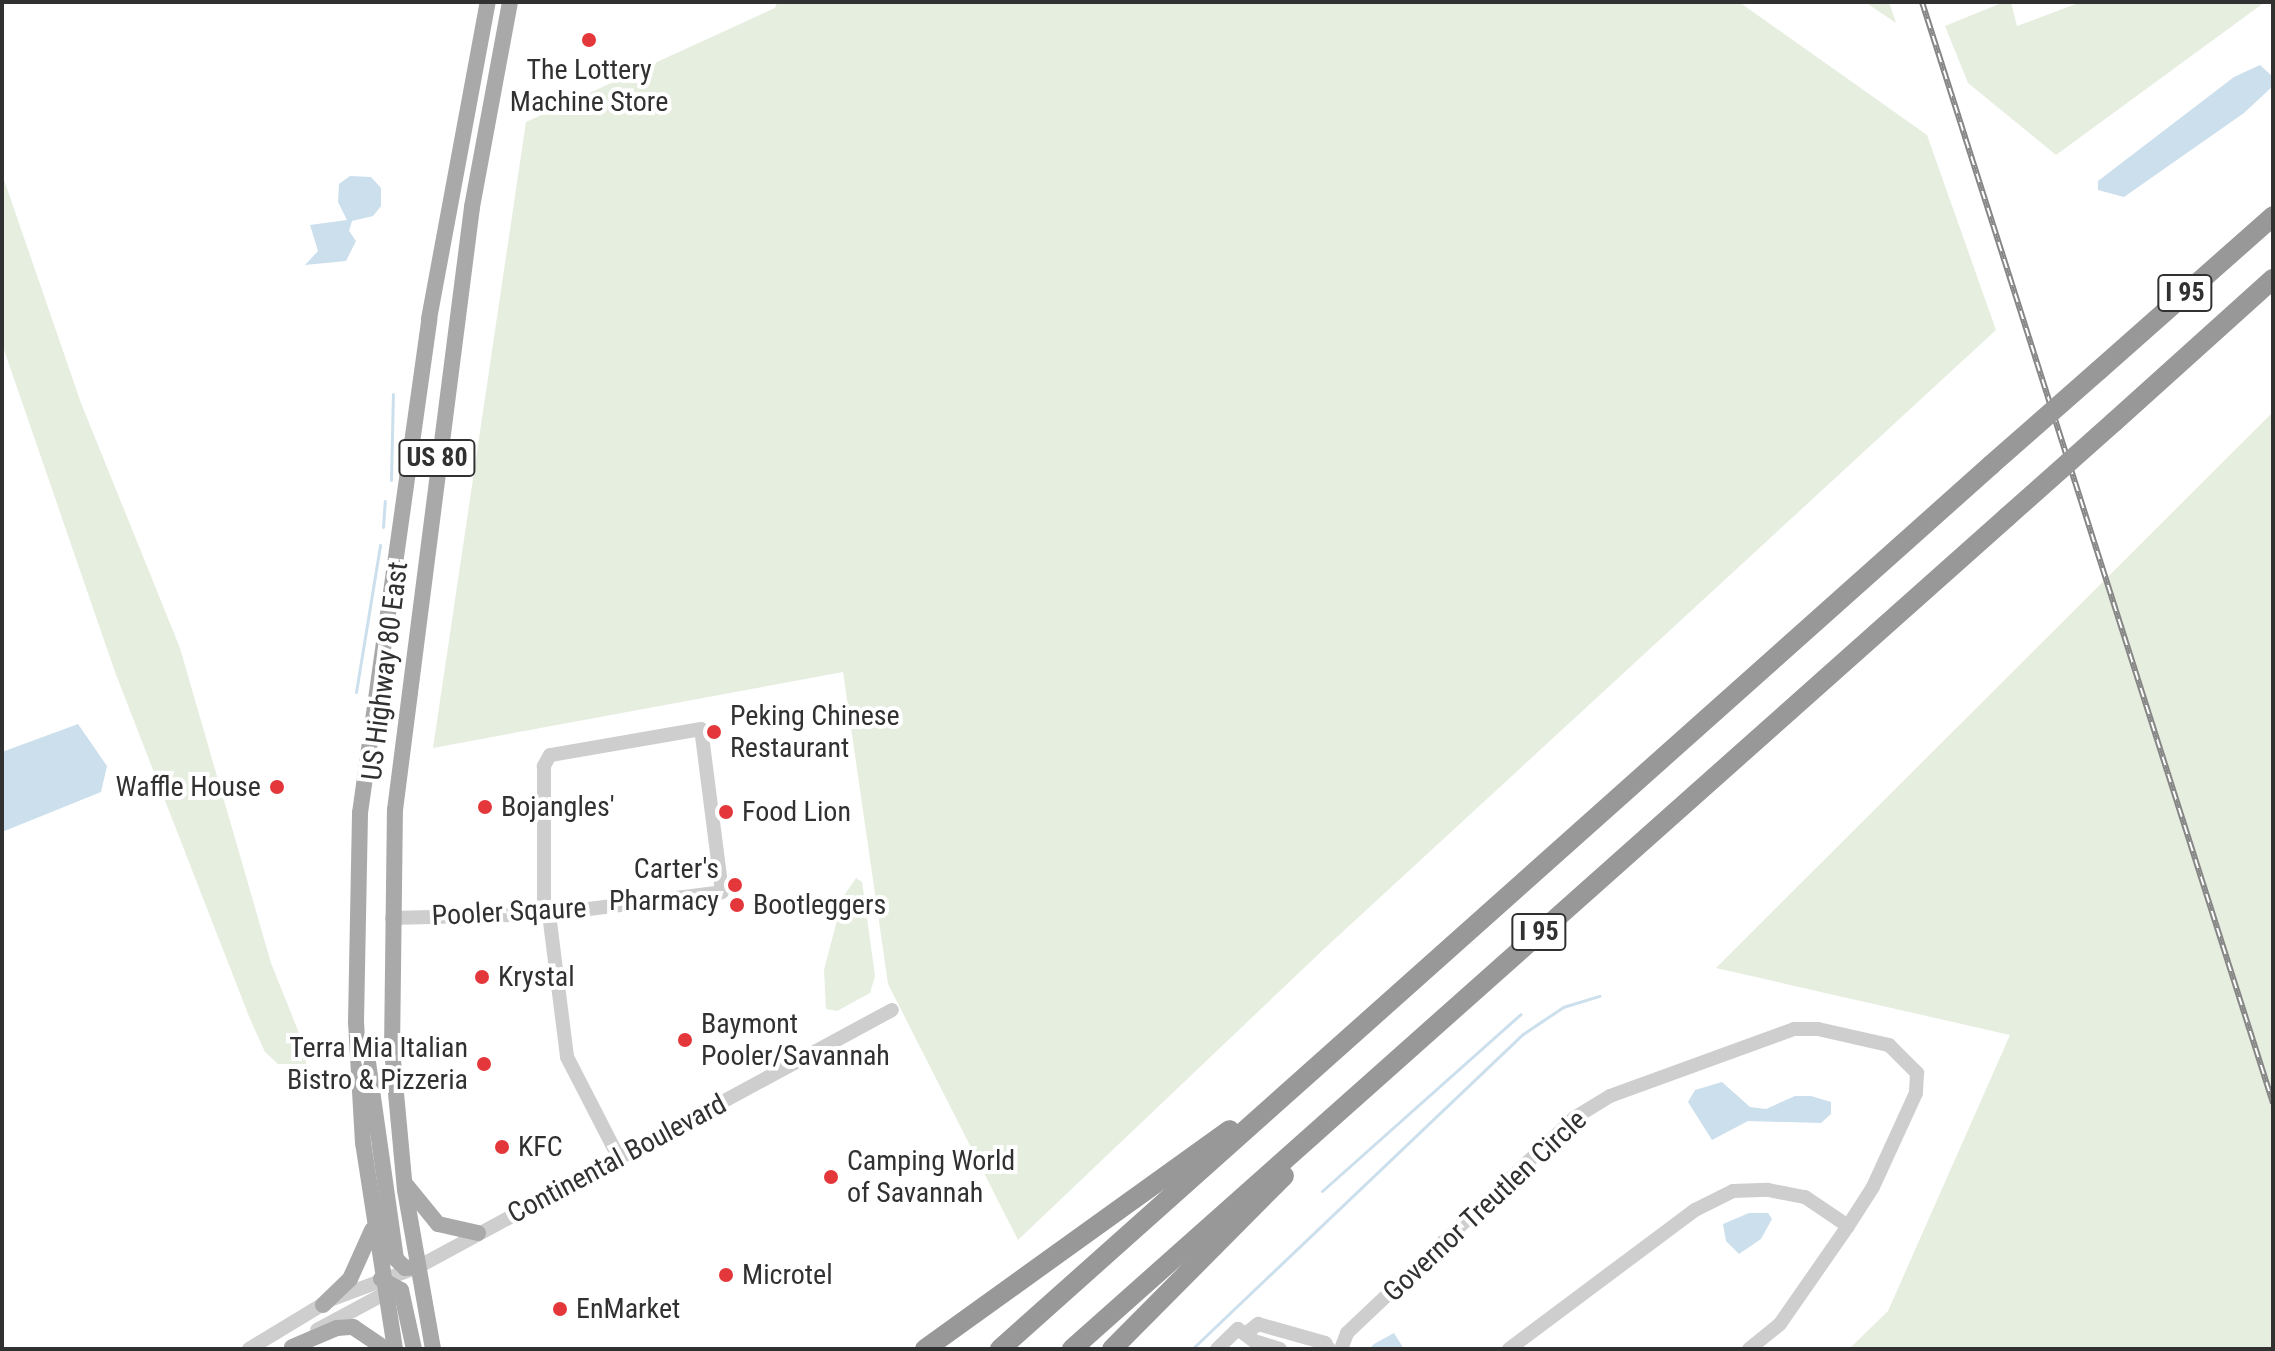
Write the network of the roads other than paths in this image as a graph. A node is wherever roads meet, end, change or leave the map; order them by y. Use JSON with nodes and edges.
{"nodes":[{"id":1,"x":510,"y":2,"type":"edge"},
{"id":2,"x":487,"y":4,"type":"edge"},
{"id":3,"x":2273,"y":216,"type":"edge"},
{"id":4,"x":2273,"y":279,"type":"edge"},
{"id":5,"x":546,"y":914,"type":"junction"},
{"id":6,"x":392,"y":918,"type":"junction"},
{"id":7,"x":356,"y":995,"type":"junction"},
{"id":8,"x":892,"y":1010,"type":"dead end"},
{"id":9,"x":1378,"y":1076,"type":"junction"},
{"id":10,"x":1296,"y":1085,"type":"junction"},
{"id":11,"x":619,"y":1158,"type":"junction"},
{"id":12,"x":404,"y":1183,"type":"junction"},
{"id":13,"x":374,"y":1225,"type":"junction"},
{"id":14,"x":1848,"y":1226,"type":"junction"},
{"id":15,"x":478,"y":1233,"type":"junction"},
{"id":16,"x":418,"y":1267,"type":"junction"},
{"id":17,"x":388,"y":1286,"type":"junction"},
{"id":18,"x":323,"y":1305,"type":"junction"},
{"id":19,"x":1275,"y":1330,"type":"junction"},
{"id":20,"x":1248,"y":1332,"type":"junction"},
{"id":21,"x":291,"y":1348,"type":"edge"},
{"id":22,"x":1276,"y":1348,"type":"edge"},
{"id":23,"x":249,"y":1349,"type":"edge"},
{"id":24,"x":386,"y":1349,"type":"edge"},
{"id":25,"x":395,"y":1349,"type":"edge"},
{"id":26,"x":414,"y":1349,"type":"edge"},
{"id":27,"x":433,"y":1349,"type":"edge"},
{"id":28,"x":925,"y":1349,"type":"edge"},
{"id":29,"x":1000,"y":1349,"type":"edge"},
{"id":30,"x":1072,"y":1349,"type":"edge"},
{"id":31,"x":1112,"y":1349,"type":"edge"},
{"id":32,"x":1217,"y":1349,"type":"edge"},
{"id":33,"x":1329,"y":1349,"type":"edge"},
{"id":34,"x":1341,"y":1349,"type":"edge"},
{"id":35,"x":1509,"y":1349,"type":"edge"},
{"id":36,"x":1749,"y":1349,"type":"edge"}],
"edges":[{"from":1,"to":6,"type":"main road","name":"US Highway 80 East","number":"US 80"},
{"from":2,"to":7,"type":"main road","name":"US Highway 80 East","number":"US 80"},
{"from":3,"to":10,"type":"highway","number":"I 95","bridge":true},
{"from":4,"to":9,"type":"highway","number":"I 95","bridge":true},
{"from":5,"to":5,"type":"street","name":"Pooler Sqaure"},
{"from":5,"to":6,"type":"street","name":"Pooler Sqaure"},
{"from":5,"to":11,"type":"street"},
{"from":6,"to":12,"type":"main road","name":"US Highway 80 East","number":"US 80"},
{"from":7,"to":13,"type":"main road","name":"US Highway 80 East","number":"US 80"},
{"from":7,"to":16,"type":"main road"},
{"from":8,"to":11,"type":"street","name":"Continental Boulevard"},
{"from":9,"to":30,"type":"highway","number":"I 95"},
{"from":9,"to":31,"type":"highway"},
{"from":10,"to":28,"type":"highway"},
{"from":10,"to":29,"type":"highway","number":"I 95"},
{"from":11,"to":15,"type":"street","name":"Continental Boulevard"},
{"from":12,"to":15,"type":"main road"},
{"from":12,"to":16,"type":"main road","name":"US Highway 80 East","number":"US 80"},
{"from":13,"to":17,"type":"main road","name":"US Highway 80 East","number":"US 80"},
{"from":13,"to":18,"type":"main road"},
{"from":14,"to":34,"type":"street","name":"Governor Treutlen Circle"},
{"from":14,"to":35,"type":"street"},
{"from":14,"to":36,"type":"street","name":"Governor Treutlen Circle"},
{"from":15,"to":16,"type":"street","name":"Continental Boulevard"},
{"from":16,"to":17,"type":"street","name":"Continental Boulevard"},
{"from":16,"to":27,"type":"main road","name":"US Highway 80 East","number":"US 80"},
{"from":17,"to":18,"type":"street"},
{"from":17,"to":21,"type":"street"},
{"from":17,"to":25,"type":"main road","name":"US Highway 80 East","number":"US 80"},
{"from":17,"to":26,"type":"main road"},
{"from":18,"to":23,"type":"street"},
{"from":19,"to":20,"type":"street"},
{"from":19,"to":22,"type":"street"},
{"from":19,"to":33,"type":"street"},
{"from":20,"to":22,"type":"street"},
{"from":20,"to":32,"type":"street"},
{"from":21,"to":24,"type":"main road"}]}
